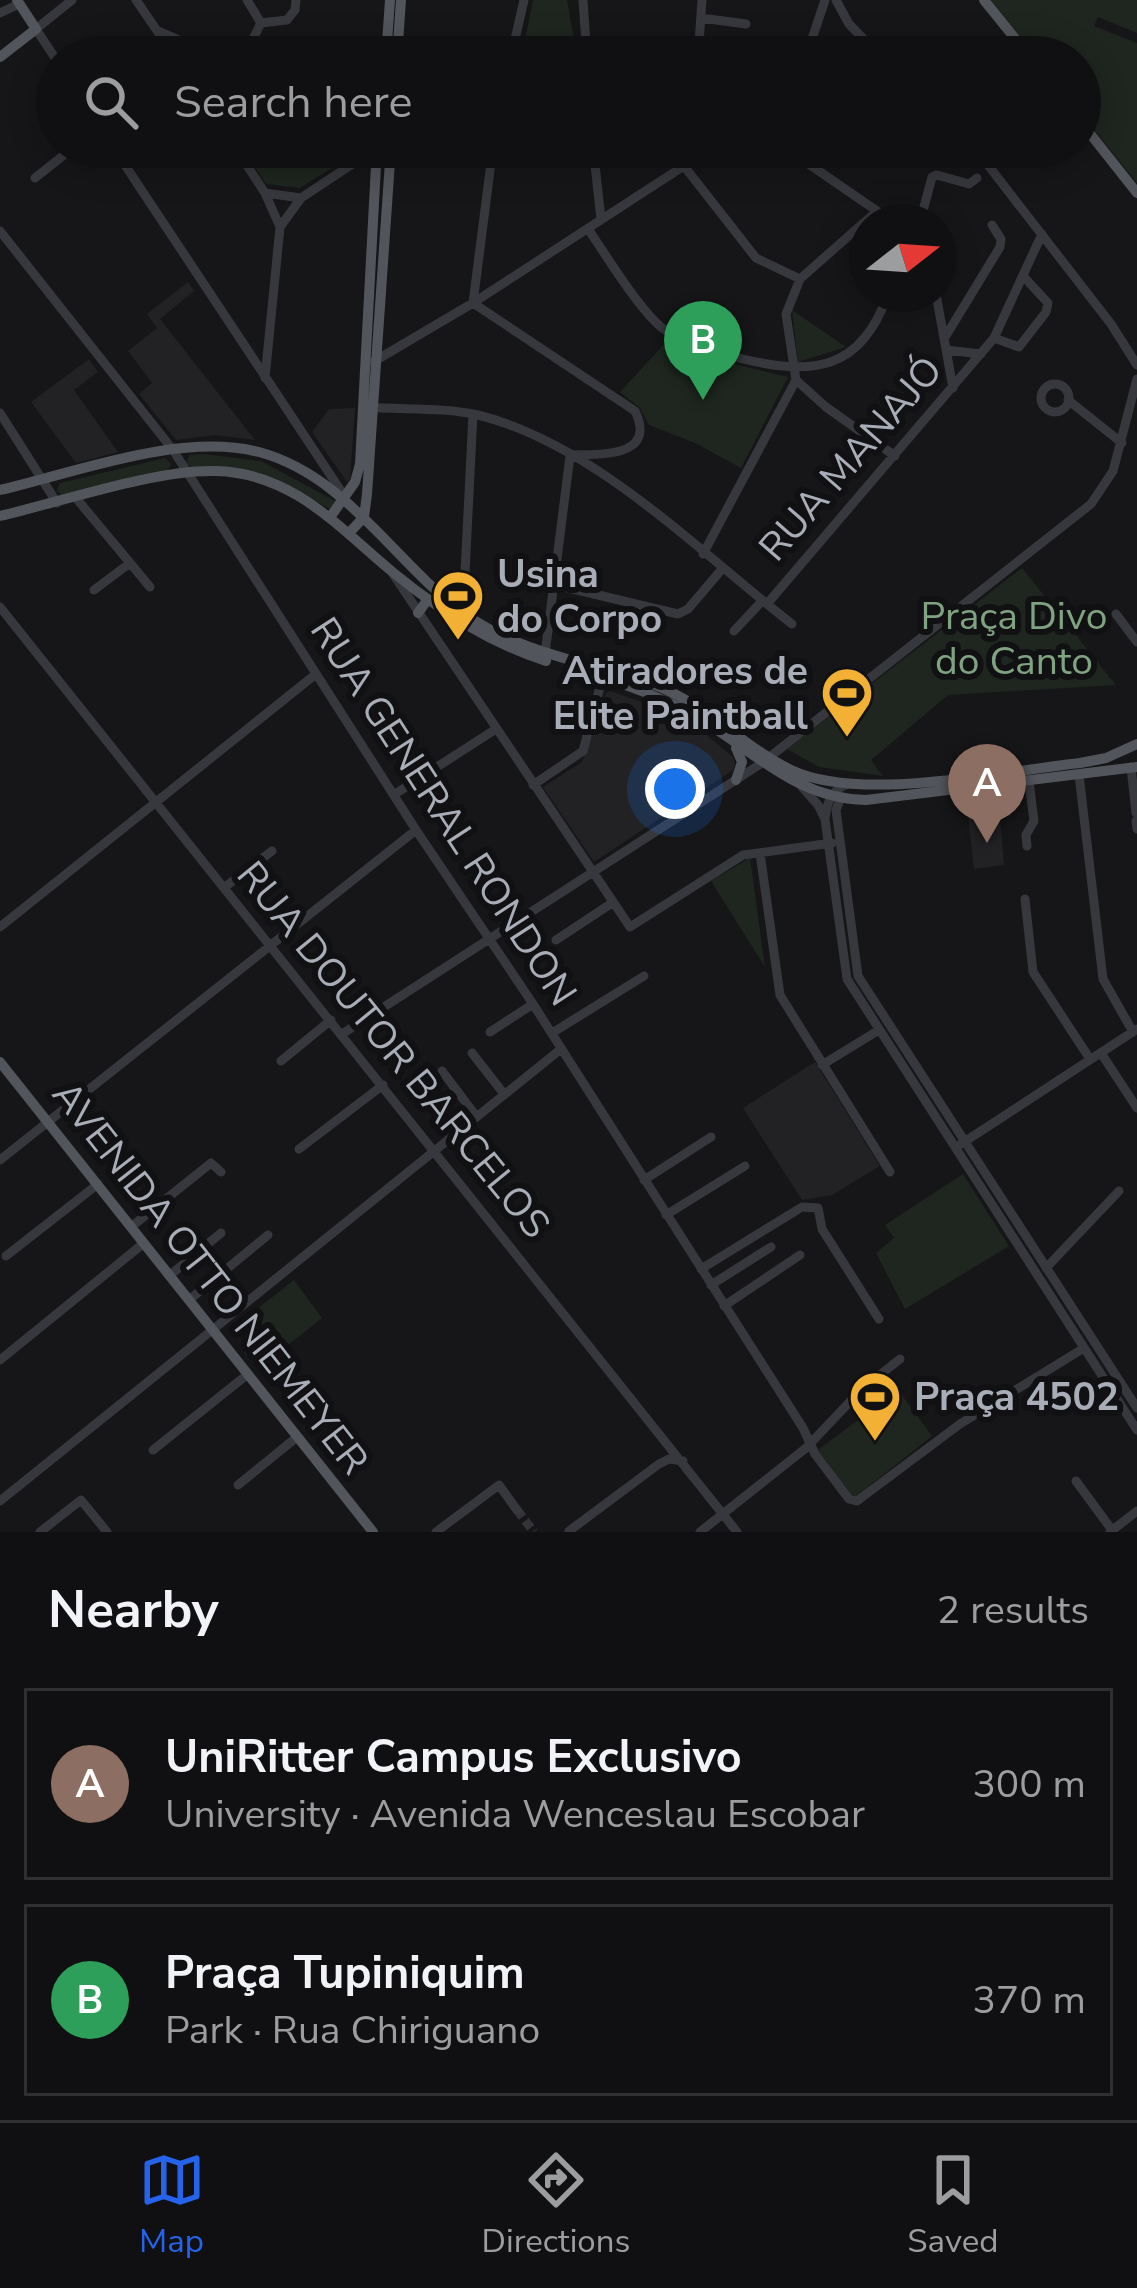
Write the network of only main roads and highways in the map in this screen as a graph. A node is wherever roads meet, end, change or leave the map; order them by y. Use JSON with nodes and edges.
{"nodes":[{"id":1,"x":390,"y":0,"type":"edge"},
{"id":2,"x":400,"y":0,"type":"edge"},
{"id":3,"x":985,"y":0,"type":"edge"},
{"id":4,"x":18,"y":2,"type":"edge"},
{"id":5,"x":387,"y":36,"type":"edge"},
{"id":6,"x":398,"y":36,"type":"edge"},
{"id":7,"x":1013,"y":36,"type":"edge"},
{"id":8,"x":0,"y":57,"type":"edge"},
{"id":9,"x":1101,"y":148,"type":"edge"},
{"id":10,"x":378,"y":168,"type":"edge"},
{"id":11,"x":388,"y":168,"type":"edge"},
{"id":12,"x":1137,"y":193,"type":"edge"},
{"id":13,"x":378,"y":247,"type":"junction"},
{"id":14,"x":364,"y":464,"type":"junction"},
{"id":15,"x":0,"y":490,"type":"edge"},
{"id":16,"x":345,"y":496,"type":"junction"},
{"id":17,"x":0,"y":516,"type":"edge"},
{"id":18,"x":331,"y":516,"type":"junction"},
{"id":19,"x":364,"y":517,"type":"junction"},
{"id":20,"x":350,"y":532,"type":"junction"},
{"id":21,"x":428,"y":599,"type":"junction"},
{"id":22,"x":418,"y":613,"type":"road end"},
{"id":23,"x":620,"y":674,"type":"junction"},
{"id":24,"x":603,"y":676,"type":"junction"},
{"id":25,"x":730,"y":740,"type":"junction"},
{"id":26,"x":1137,"y":744,"type":"edge"},
{"id":27,"x":771,"y":756,"type":"junction"},
{"id":28,"x":1134,"y":767,"type":"edge"},
{"id":29,"x":736,"y":780,"type":"road end"},
{"id":30,"x":0,"y":1062,"type":"edge"},
{"id":31,"x":374,"y":1532,"type":"edge"}],
"edges":[{"from":1,"to":5,"type":"main road"},
{"from":2,"to":6,"type":"main road"},
{"from":3,"to":7,"type":"main road"},
{"from":4,"to":8,"type":"main road"},
{"from":9,"to":12,"type":"main road"},
{"from":10,"to":13,"type":"main road"},
{"from":11,"to":13,"type":"main road"},
{"from":13,"to":14,"type":"main road"},
{"from":14,"to":16,"type":"main road"},
{"from":14,"to":19,"type":"main road"},
{"from":15,"to":16,"type":"main road"},
{"from":16,"to":18,"type":"main road"},
{"from":16,"to":19,"type":"main road"},
{"from":17,"to":18,"type":"main road"},
{"from":18,"to":20,"type":"main road"},
{"from":19,"to":20,"type":"main road"},
{"from":19,"to":23,"type":"main road"},
{"from":20,"to":21,"type":"main road"},
{"from":21,"to":22,"type":"main road"},
{"from":21,"to":24,"type":"main road"},
{"from":23,"to":24,"type":"main road"},
{"from":23,"to":27,"type":"main road"},
{"from":24,"to":25,"type":"main road"},
{"from":25,"to":27,"type":"main road"},
{"from":25,"to":29,"type":"main road"},
{"from":26,"to":27,"type":"main road"},
{"from":27,"to":28,"type":"main road"},
{"from":30,"to":31,"type":"main road","name":"AVENIDA OTTO NIEMEYER"}]}
